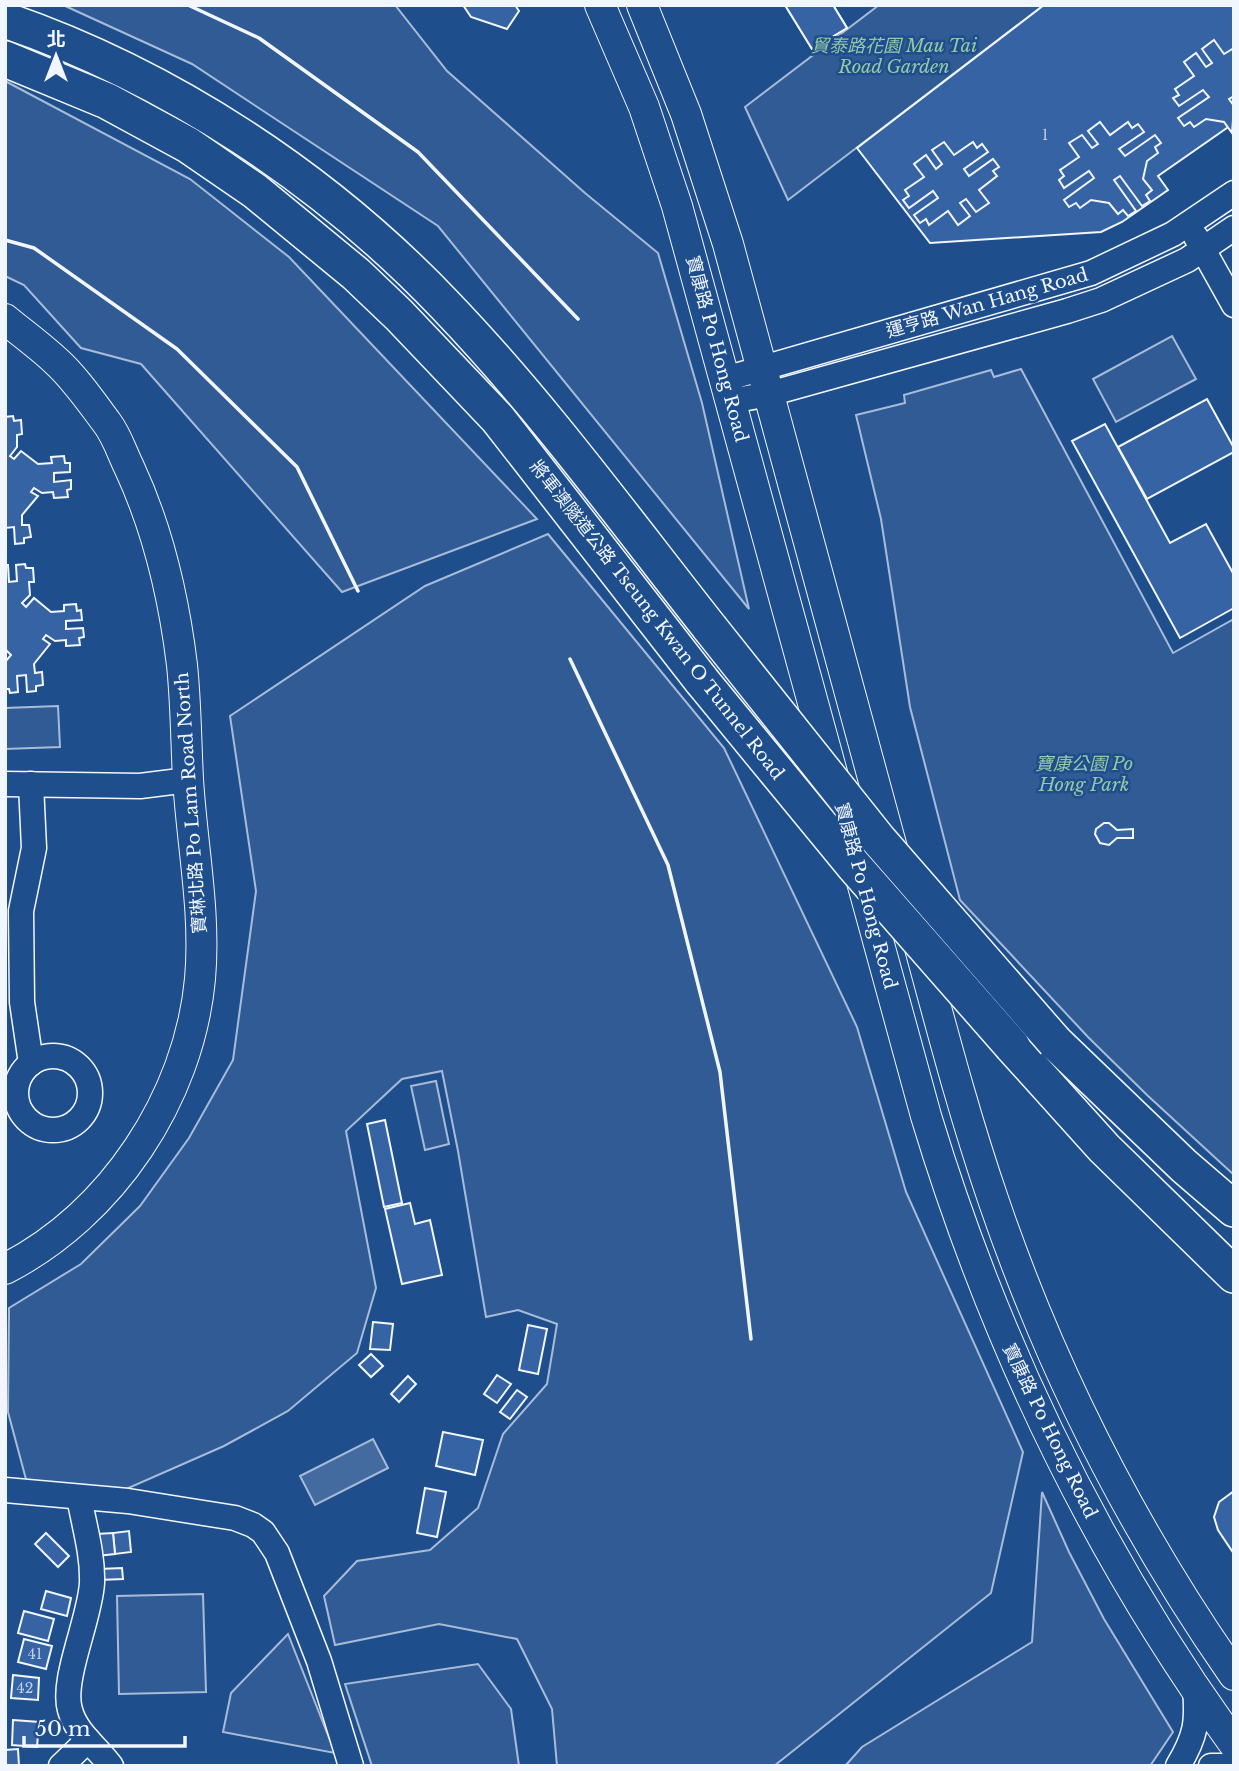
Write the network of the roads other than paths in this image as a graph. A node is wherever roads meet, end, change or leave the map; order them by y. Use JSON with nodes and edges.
{"nodes":[{"id":1,"x":600,"y":5,"type":"edge"},
{"id":2,"x":642,"y":5,"type":"edge"},
{"id":3,"x":5,"y":20,"type":"edge"},
{"id":4,"x":5,"y":59,"type":"edge"},
{"id":5,"x":1234,"y":193,"type":"edge"},
{"id":6,"x":1189,"y":224,"type":"junction"},
{"id":7,"x":1234,"y":228,"type":"edge"},
{"id":8,"x":1203,"y":249,"type":"junction"},
{"id":9,"x":1234,"y":305,"type":"edge"},
{"id":10,"x":5,"y":319,"type":"edge"},
{"id":11,"x":765,"y":380,"type":"junction"},
{"id":12,"x":728,"y":390,"type":"junction"},
{"id":13,"x":188,"y":780,"type":"junction"},
{"id":14,"x":5,"y":784,"type":"edge"},
{"id":15,"x":31,"y":784,"type":"junction"},
{"id":16,"x":31,"y":1063,"type":"dead end"},
{"id":17,"x":1234,"y":1209,"type":"edge"},
{"id":18,"x":5,"y":1269,"type":"edge"},
{"id":19,"x":1234,"y":1275,"type":"edge"},
{"id":20,"x":5,"y":1490,"type":"edge"},
{"id":21,"x":79,"y":1497,"type":"junction"},
{"id":22,"x":1234,"y":1675,"type":"edge"},
{"id":23,"x":1195,"y":1688,"type":"junction"},
{"id":24,"x":88,"y":1740,"type":"junction"},
{"id":25,"x":1234,"y":1744,"type":"edge"},
{"id":26,"x":61,"y":1766,"type":"edge"},
{"id":27,"x":111,"y":1766,"type":"edge"},
{"id":28,"x":351,"y":1766,"type":"edge"},
{"id":29,"x":1178,"y":1766,"type":"edge"},
{"id":30,"x":1211,"y":1766,"type":"edge"},
{"id":31,"x":1225,"y":1766,"type":"edge"}],
"edges":[{"from":1,"to":12,"type":"main road","name":"寶康路 Po Hong Road"},
{"from":2,"to":11,"type":"main road","name":"寶康路 Po Hong Road"},
{"from":3,"to":17,"type":"highway","name":"將軍澳隧道公路 Tseung Kwan O Tunnel Road","bridge":true},
{"from":4,"to":19,"type":"highway","name":"將軍澳隧道公路 Tseung Kwan O Tunnel Road","bridge":true},
{"from":5,"to":6,"type":"street","name":"運亨路 Wan Hang Road"},
{"from":6,"to":8,"type":"street"},
{"from":6,"to":11,"type":"street","name":"運亨路 Wan Hang Road"},
{"from":7,"to":8,"type":"street","name":"運亨路 Wan Hang Road"},
{"from":8,"to":9,"type":"street"},
{"from":8,"to":11,"type":"street","name":"運亨路 Wan Hang Road"},
{"from":10,"to":13,"type":"main road","name":"寶琳北路 Po Lam Road North"},
{"from":11,"to":12,"type":"street","name":"運亨路 Wan Hang Road"},
{"from":11,"to":22,"type":"main road","name":"寶康路 Po Hong Road"},
{"from":12,"to":23,"type":"main road","name":"寶康路 Po Hong Road"},
{"from":13,"to":15,"type":"street"},
{"from":13,"to":18,"type":"main road","name":"寶琳北路 Po Lam Road North"},
{"from":14,"to":15,"type":"street"},
{"from":15,"to":16,"type":"street"},
{"from":20,"to":21,"type":"street"},
{"from":21,"to":24,"type":"street"},
{"from":21,"to":28,"type":"street"},
{"from":23,"to":25,"type":"main road","name":"寶康路 Po Hong Road"},
{"from":23,"to":29,"type":"street"},
{"from":24,"to":26,"type":"street"},
{"from":24,"to":27,"type":"street"},
{"from":30,"to":31,"type":"street"}]}
